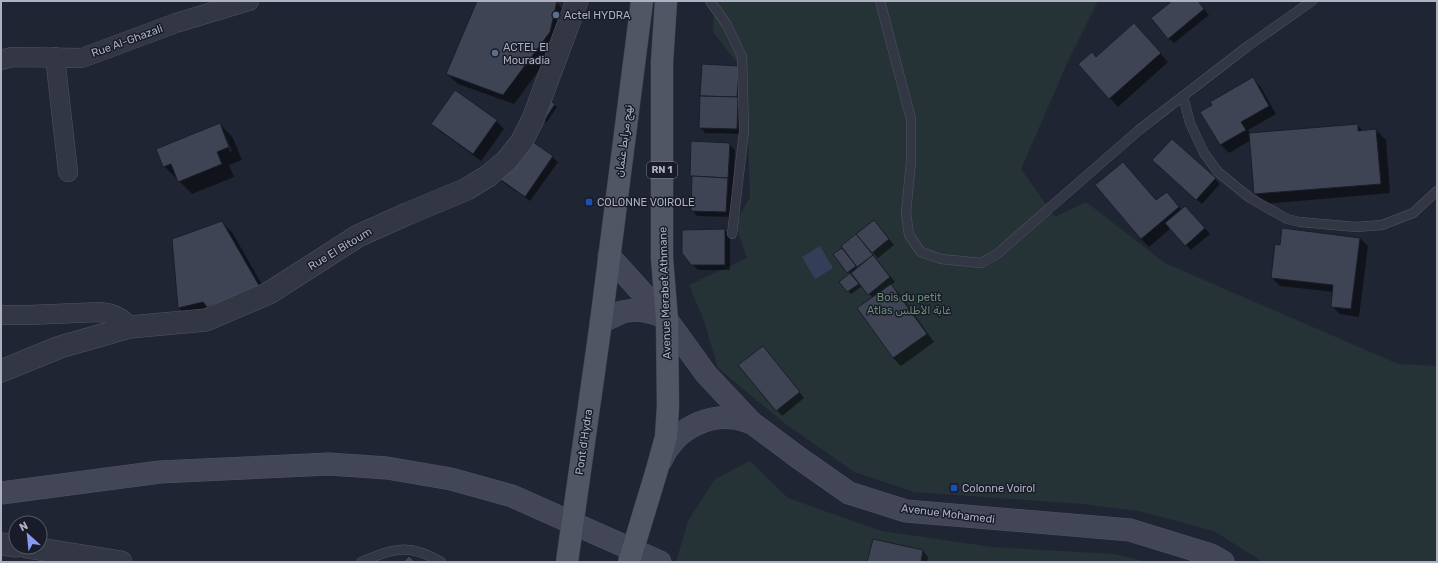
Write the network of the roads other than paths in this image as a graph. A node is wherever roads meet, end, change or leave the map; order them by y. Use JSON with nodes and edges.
{"nodes":[{"id":1,"x":249,"y":1,"type":"edge"},
{"id":2,"x":577,"y":1,"type":"edge"},
{"id":3,"x":666,"y":1,"type":"edge"},
{"id":4,"x":710,"y":1,"type":"edge"},
{"id":5,"x":880,"y":1,"type":"edge"},
{"id":6,"x":1312,"y":1,"type":"edge"},
{"id":7,"x":642,"y":4,"type":"edge"},
{"id":8,"x":55,"y":57,"type":"junction"},
{"id":9,"x":1,"y":60,"type":"edge"},
{"id":10,"x":1183,"y":96,"type":"junction"},
{"id":11,"x":68,"y":172,"type":"dead end"},
{"id":12,"x":1437,"y":191,"type":"edge"},
{"id":13,"x":732,"y":234,"type":"dead end"},
{"id":14,"x":609,"y":256,"type":"junction"},
{"id":15,"x":1,"y":315,"type":"edge"},
{"id":16,"x":667,"y":320,"type":"junction"},
{"id":17,"x":601,"y":322,"type":"junction"},
{"id":18,"x":130,"y":327,"type":"junction"},
{"id":19,"x":1,"y":371,"type":"edge"},
{"id":20,"x":752,"y":422,"type":"junction"},
{"id":21,"x":658,"y":469,"type":"junction"},
{"id":22,"x":1,"y":493,"type":"edge"},
{"id":23,"x":48,"y":550,"type":"edge"},
{"id":24,"x":121,"y":562,"type":"edge"},
{"id":25,"x":361,"y":562,"type":"edge"},
{"id":26,"x":441,"y":562,"type":"edge"},
{"id":27,"x":567,"y":562,"type":"edge"},
{"id":28,"x":629,"y":562,"type":"edge"},
{"id":29,"x":660,"y":562,"type":"edge"},
{"id":30,"x":1223,"y":562,"type":"edge"}],
"edges":[{"from":1,"to":8,"type":"street","name":"Rue Al-Ghazali"},
{"from":2,"to":18,"type":"street","name":"Rue El Bitoum"},
{"from":3,"to":16,"type":"main road","name":"Avenue Merabet Athmane","number":"RN 1"},
{"from":4,"to":13,"type":"lane"},
{"from":5,"to":10,"type":"lane"},
{"from":6,"to":10,"type":"lane"},
{"from":7,"to":14,"type":"main road","name":"نهج مرابط عثمان"},
{"from":8,"to":9,"type":"street","name":"Rue Al-Ghazali"},
{"from":8,"to":11,"type":"street"},
{"from":10,"to":12,"type":"lane"},
{"from":14,"to":16,"type":"main road","name":"Avenue Mohamedi"},
{"from":14,"to":17,"type":"main road","name":"نهج مرابط عثمان"},
{"from":15,"to":18,"type":"street"},
{"from":16,"to":17,"type":"main road"},
{"from":16,"to":20,"type":"main road","name":"Avenue Mohamedi"},
{"from":16,"to":21,"type":"main road","name":"Avenue Merabet Athmane","number":"RN 1"},
{"from":17,"to":27,"type":"main road","name":"Pont d'Hydra","bridge":true},
{"from":18,"to":19,"type":"street","name":"Rue El Bitoum"},
{"from":20,"to":21,"type":"main road"},
{"from":20,"to":30,"type":"main road","name":"Avenue Mohamedi"},
{"from":21,"to":28,"type":"main road","name":"Avenue Merabet Athmane","bridge":true},
{"from":22,"to":29,"type":"main road"},
{"from":23,"to":24,"type":"street"},
{"from":25,"to":26,"type":"lane"}]}
